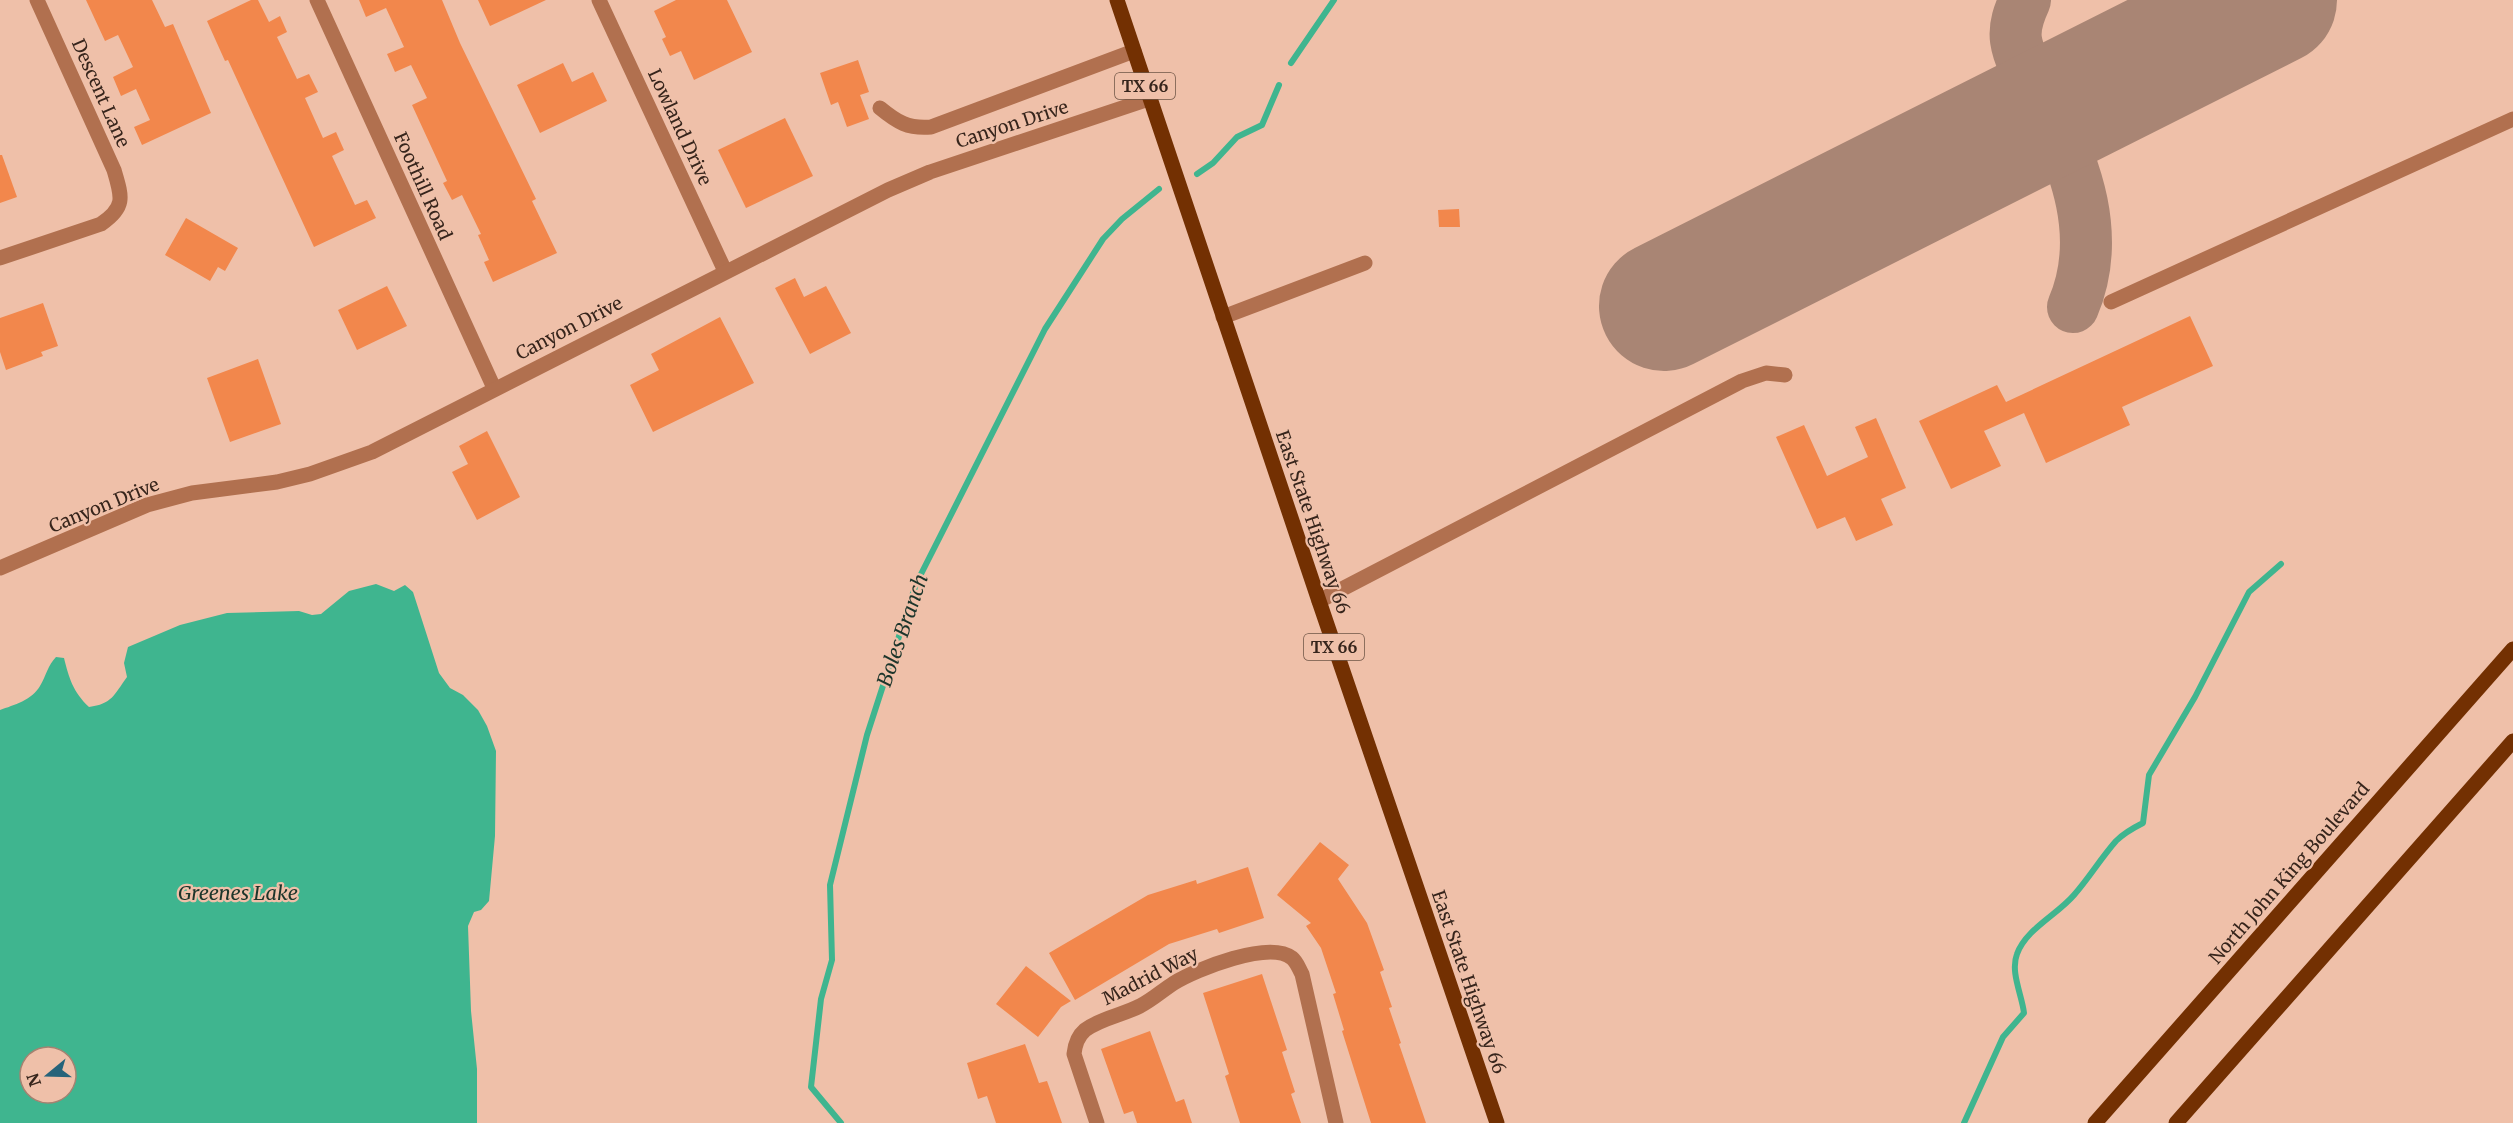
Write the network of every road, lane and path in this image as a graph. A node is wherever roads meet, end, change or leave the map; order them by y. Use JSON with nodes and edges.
{"nodes":[{"id":1,"x":37,"y":0,"type":"edge"},
{"id":2,"x":317,"y":0,"type":"edge"},
{"id":3,"x":599,"y":0,"type":"edge"},
{"id":4,"x":1117,"y":0,"type":"edge"},
{"id":5,"x":1134,"y":51,"type":"junction"},
{"id":6,"x":1149,"y":99,"type":"junction"},
{"id":7,"x":880,"y":108,"type":"dead end"},
{"id":8,"x":2513,"y":119,"type":"edge"},
{"id":9,"x":0,"y":258,"type":"edge"},
{"id":10,"x":1365,"y":263,"type":"dead end"},
{"id":11,"x":725,"y":271,"type":"junction"},
{"id":12,"x":2111,"y":302,"type":"dead end"},
{"id":13,"x":1223,"y":316,"type":"junction"},
{"id":14,"x":1785,"y":375,"type":"dead end"},
{"id":15,"x":494,"y":388,"type":"junction"},
{"id":16,"x":0,"y":568,"type":"edge"},
{"id":17,"x":1319,"y":601,"type":"junction"},
{"id":18,"x":2513,"y":649,"type":"edge"},
{"id":19,"x":2513,"y":741,"type":"edge"},
{"id":20,"x":1097,"y":1123,"type":"edge"},
{"id":21,"x":1336,"y":1123,"type":"edge"},
{"id":22,"x":1497,"y":1123,"type":"edge"},
{"id":23,"x":2095,"y":1123,"type":"edge"},
{"id":24,"x":2176,"y":1123,"type":"edge"}],
"edges":[{"from":1,"to":9,"type":"street","name":"Descent Lane"},
{"from":2,"to":15,"type":"street","name":"Foothill Road"},
{"from":3,"to":11,"type":"street","name":"Lowland Drive"},
{"from":4,"to":5,"type":"main road","name":"East State Highway 66","number":"TX 66"},
{"from":5,"to":6,"type":"main road","name":"East State Highway 66","number":"TX 66"},
{"from":5,"to":7,"type":"street"},
{"from":6,"to":11,"type":"street","name":"Canyon Drive"},
{"from":6,"to":13,"type":"main road","name":"East State Highway 66","number":"TX 66"},
{"from":8,"to":12,"type":"street"},
{"from":10,"to":13,"type":"street"},
{"from":11,"to":15,"type":"street","name":"Canyon Drive"},
{"from":13,"to":17,"type":"main road","name":"East State Highway 66","number":"TX 66"},
{"from":14,"to":17,"type":"street"},
{"from":15,"to":16,"type":"street","name":"Canyon Drive"},
{"from":17,"to":22,"type":"main road","name":"East State Highway 66","number":"TX 66"},
{"from":18,"to":23,"type":"main road","name":"North John King Boulevard"},
{"from":19,"to":24,"type":"main road"},
{"from":20,"to":21,"type":"street","name":"Madrid Way"}]}
